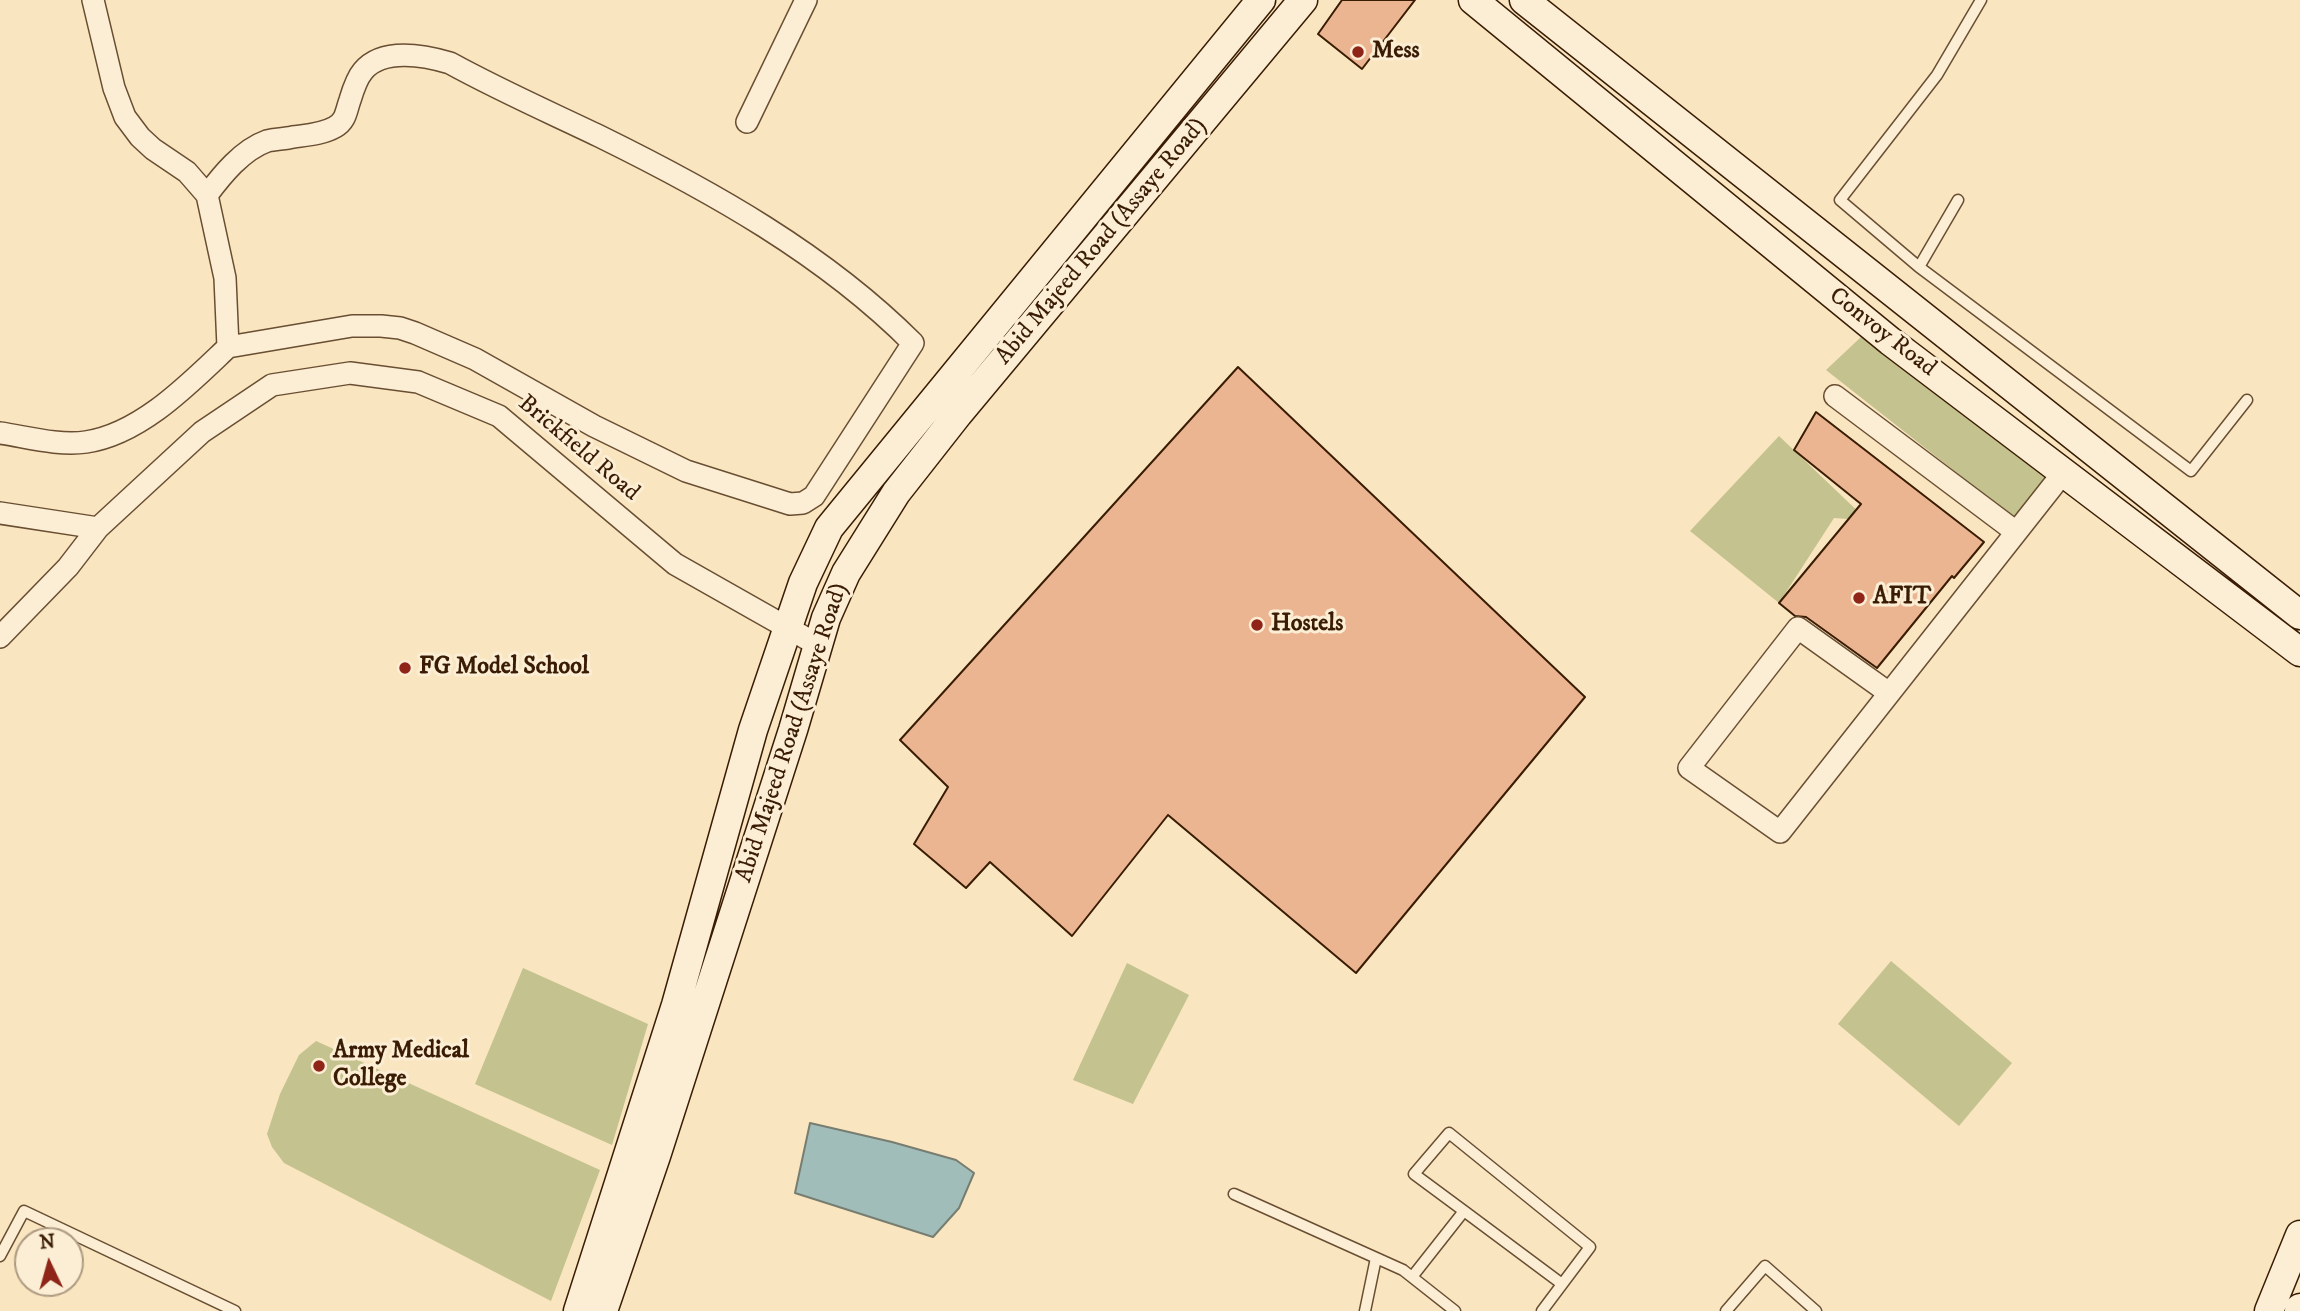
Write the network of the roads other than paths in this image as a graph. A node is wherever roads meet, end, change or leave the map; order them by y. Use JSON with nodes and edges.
{"nodes":[{"id":1,"x":93,"y":0,"type":"edge"},
{"id":2,"x":806,"y":0,"type":"edge"},
{"id":3,"x":1262,"y":0,"type":"edge"},
{"id":4,"x":1303,"y":0,"type":"edge"},
{"id":5,"x":1473,"y":0,"type":"edge"},
{"id":6,"x":1524,"y":0,"type":"edge"},
{"id":7,"x":1981,"y":0,"type":"edge"},
{"id":8,"x":747,"y":122,"type":"dead end"},
{"id":9,"x":207,"y":195,"type":"junction"},
{"id":10,"x":1958,"y":200,"type":"dead end"},
{"id":11,"x":1919,"y":267,"type":"junction"},
{"id":12,"x":228,"y":347,"type":"junction"},
{"id":13,"x":1835,"y":396,"type":"dead end"},
{"id":14,"x":2247,"y":401,"type":"dead end"},
{"id":15,"x":0,"y":433,"type":"edge"},
{"id":16,"x":2063,"y":473,"type":"junction"},
{"id":17,"x":0,"y":513,"type":"edge"},
{"id":18,"x":97,"y":528,"type":"junction"},
{"id":19,"x":2016,"y":532,"type":"junction"},
{"id":20,"x":2300,"y":615,"type":"edge"},
{"id":21,"x":787,"y":627,"type":"junction"},
{"id":22,"x":0,"y":637,"type":"edge"},
{"id":23,"x":818,"y":645,"type":"junction"},
{"id":24,"x":2300,"y":652,"type":"edge"},
{"id":25,"x":1889,"y":693,"type":"junction"},
{"id":26,"x":1234,"y":1194,"type":"dead end"},
{"id":27,"x":1464,"y":1212,"type":"junction"},
{"id":28,"x":2300,"y":1235,"type":"edge"},
{"id":29,"x":0,"y":1256,"type":"edge"},
{"id":30,"x":1377,"y":1258,"type":"junction"},
{"id":31,"x":1412,"y":1277,"type":"junction"},
{"id":32,"x":1562,"y":1284,"type":"junction"},
{"id":33,"x":235,"y":1311,"type":"edge"},
{"id":34,"x":578,"y":1311,"type":"edge"},
{"id":35,"x":603,"y":1311,"type":"edge"},
{"id":36,"x":1365,"y":1311,"type":"edge"},
{"id":37,"x":1455,"y":1311,"type":"edge"},
{"id":38,"x":1542,"y":1311,"type":"edge"},
{"id":39,"x":1726,"y":1311,"type":"edge"},
{"id":40,"x":1816,"y":1311,"type":"edge"},
{"id":41,"x":2269,"y":1311,"type":"edge"}],
"edges":[{"from":1,"to":9,"type":"street"},
{"from":2,"to":8,"type":"street"},
{"from":3,"to":21,"type":"main road","name":"Abid Majeed Road (Assaye Road)"},
{"from":4,"to":23,"type":"main road","name":"Abid Majeed Road (Assaye Road)"},
{"from":5,"to":16,"type":"main road","name":"Convoy Road"},
{"from":6,"to":20,"type":"main road","name":"Convoy Road"},
{"from":7,"to":11,"type":"lane"},
{"from":9,"to":12,"type":"street"},
{"from":9,"to":12,"type":"street"},
{"from":10,"to":11,"type":"lane"},
{"from":11,"to":14,"type":"lane"},
{"from":12,"to":15,"type":"street"},
{"from":13,"to":19,"type":"street"},
{"from":16,"to":19,"type":"street"},
{"from":16,"to":24,"type":"main road","name":"Convoy Road"},
{"from":17,"to":18,"type":"street"},
{"from":18,"to":21,"type":"street","name":"Brickfield Road"},
{"from":18,"to":22,"type":"street","name":"Brickfield Road"},
{"from":19,"to":25,"type":"street"},
{"from":21,"to":23,"type":"street","name":"Brickfield Road"},
{"from":21,"to":34,"type":"main road","name":"Abid Majeed Road (Assaye Road)"},
{"from":23,"to":35,"type":"main road","name":"Abid Majeed Road (Assaye Road)"},
{"from":25,"to":25,"type":"street"},
{"from":26,"to":30,"type":"lane"},
{"from":27,"to":31,"type":"lane"},
{"from":27,"to":32,"type":"lane"},
{"from":27,"to":32,"type":"lane"},
{"from":28,"to":41,"type":"main road"},
{"from":29,"to":33,"type":"lane"},
{"from":30,"to":31,"type":"lane"},
{"from":30,"to":36,"type":"lane"},
{"from":31,"to":37,"type":"lane"},
{"from":32,"to":38,"type":"lane"},
{"from":39,"to":40,"type":"lane"}]}
